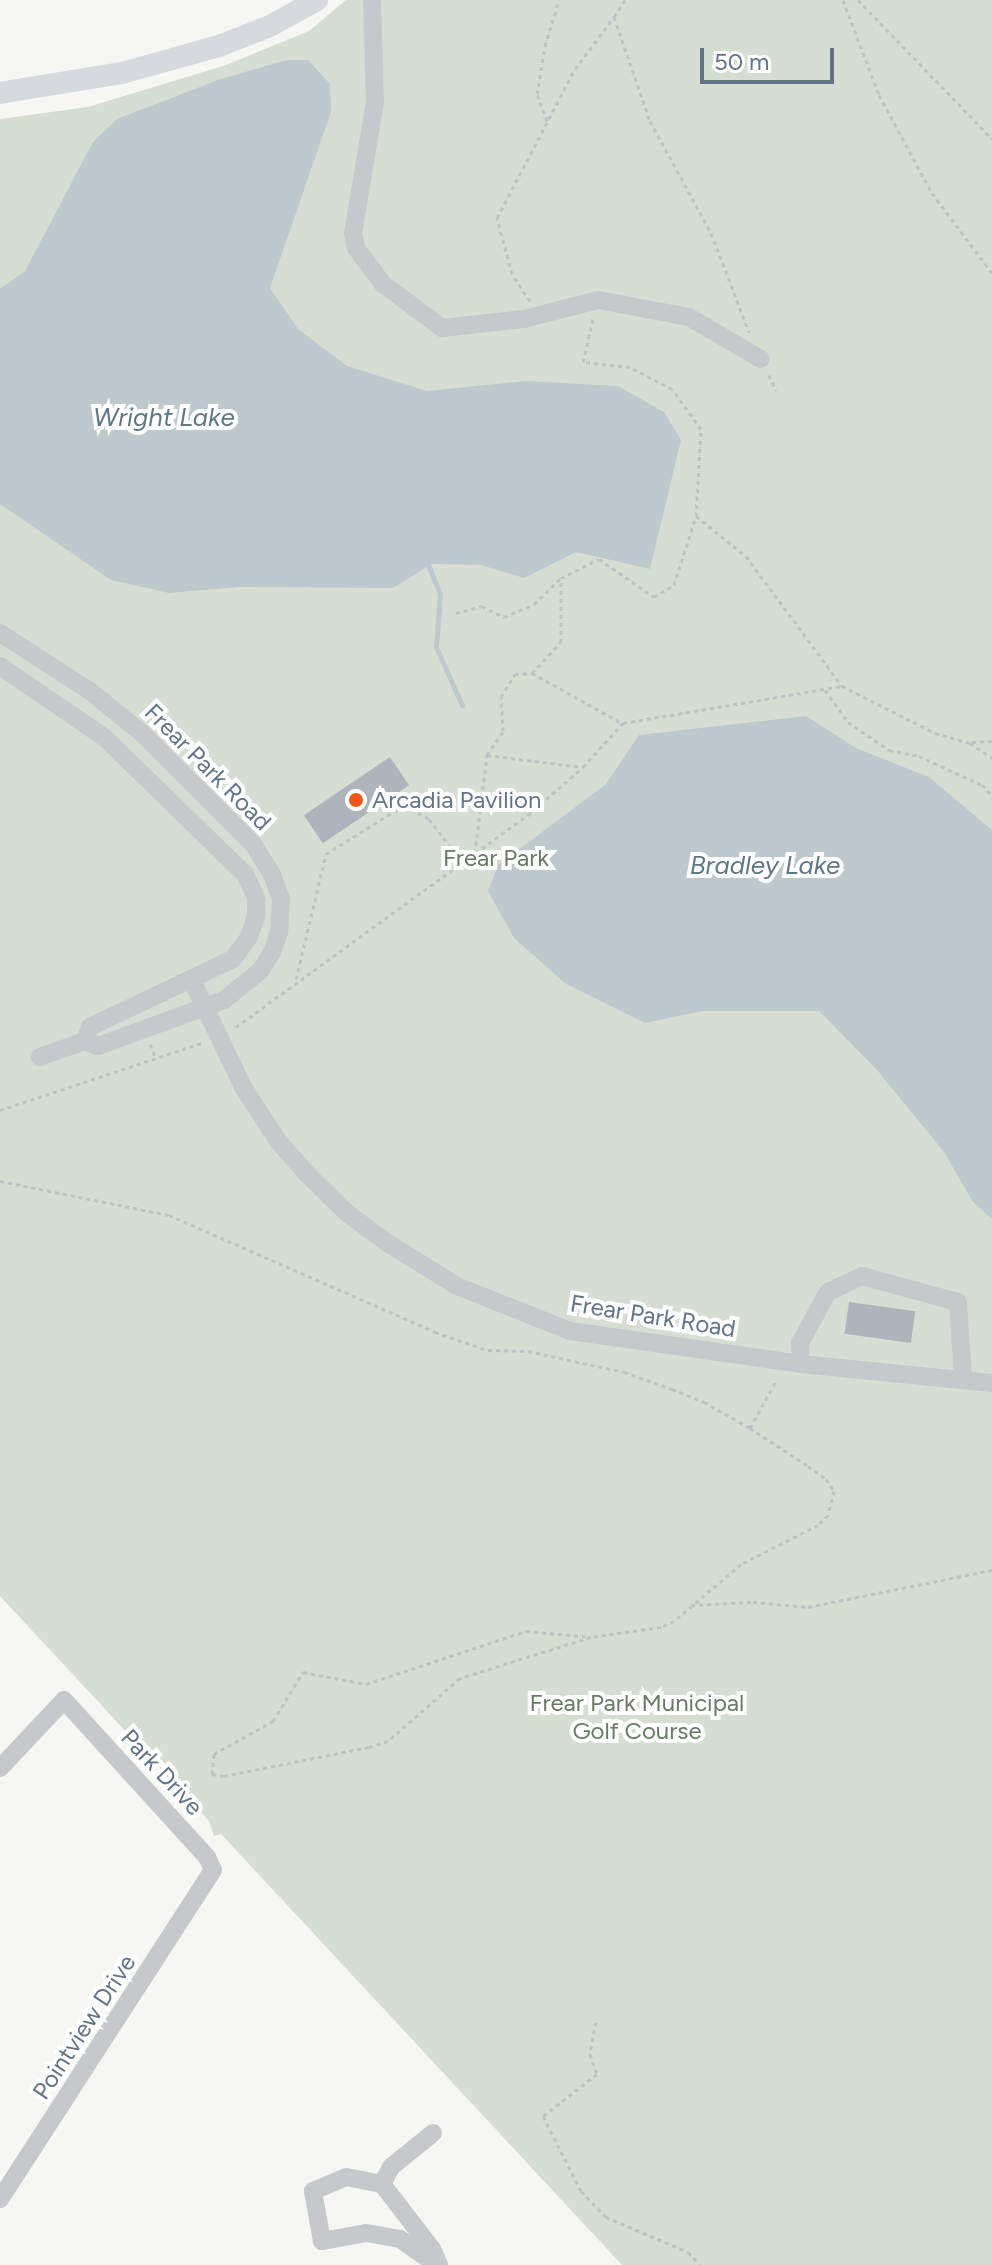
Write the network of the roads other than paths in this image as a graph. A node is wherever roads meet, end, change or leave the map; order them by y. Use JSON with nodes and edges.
{"nodes":[{"id":1,"x":317,"y":0,"type":"edge"},
{"id":2,"x":372,"y":0,"type":"edge"},
{"id":3,"x":0,"y":93,"type":"edge"},
{"id":4,"x":761,"y":359,"type":"road end"},
{"id":5,"x":0,"y":633,"type":"edge"},
{"id":6,"x":0,"y":666,"type":"edge"},
{"id":7,"x":192,"y":980,"type":"junction"},
{"id":8,"x":205,"y":1008,"type":"junction"},
{"id":9,"x":85,"y":1041,"type":"junction"},
{"id":10,"x":40,"y":1057,"type":"dead end"},
{"id":11,"x":801,"y":1364,"type":"junction"},
{"id":12,"x":963,"y":1380,"type":"junction"},
{"id":13,"x":992,"y":1383,"type":"edge"},
{"id":14,"x":0,"y":1768,"type":"edge"},
{"id":15,"x":207,"y":1881,"type":"joint"},
{"id":16,"x":433,"y":2133,"type":"dead end"},
{"id":17,"x":382,"y":2184,"type":"junction"},
{"id":18,"x":0,"y":2199,"type":"edge"},
{"id":19,"x":438,"y":2265,"type":"edge"}],
"edges":[{"from":1,"to":3,"type":"main road"},
{"from":2,"to":4,"type":"street"},
{"from":5,"to":8,"type":"street","name":"Frear Park Road"},
{"from":6,"to":7,"type":"street","name":"Frear Park Road"},
{"from":7,"to":8,"type":"street","name":"Frear Park Road"},
{"from":7,"to":9,"type":"street","name":"Frear Park Road"},
{"from":8,"to":9,"type":"street","name":"Frear Park Road"},
{"from":8,"to":11,"type":"street","name":"Frear Park Road"},
{"from":9,"to":10,"type":"street","name":"Frear Park Road"},
{"from":11,"to":12,"type":"street","name":"Frear Park Road"},
{"from":11,"to":12,"type":"street"},
{"from":12,"to":13,"type":"street","name":"Frear Park Road"},
{"from":14,"to":15,"type":"street","name":"Park Drive"},
{"from":15,"to":18,"type":"street","name":"Pointview Drive"},
{"from":16,"to":17,"type":"street"},
{"from":17,"to":19,"type":"street"},
{"from":17,"to":19,"type":"street"}]}
